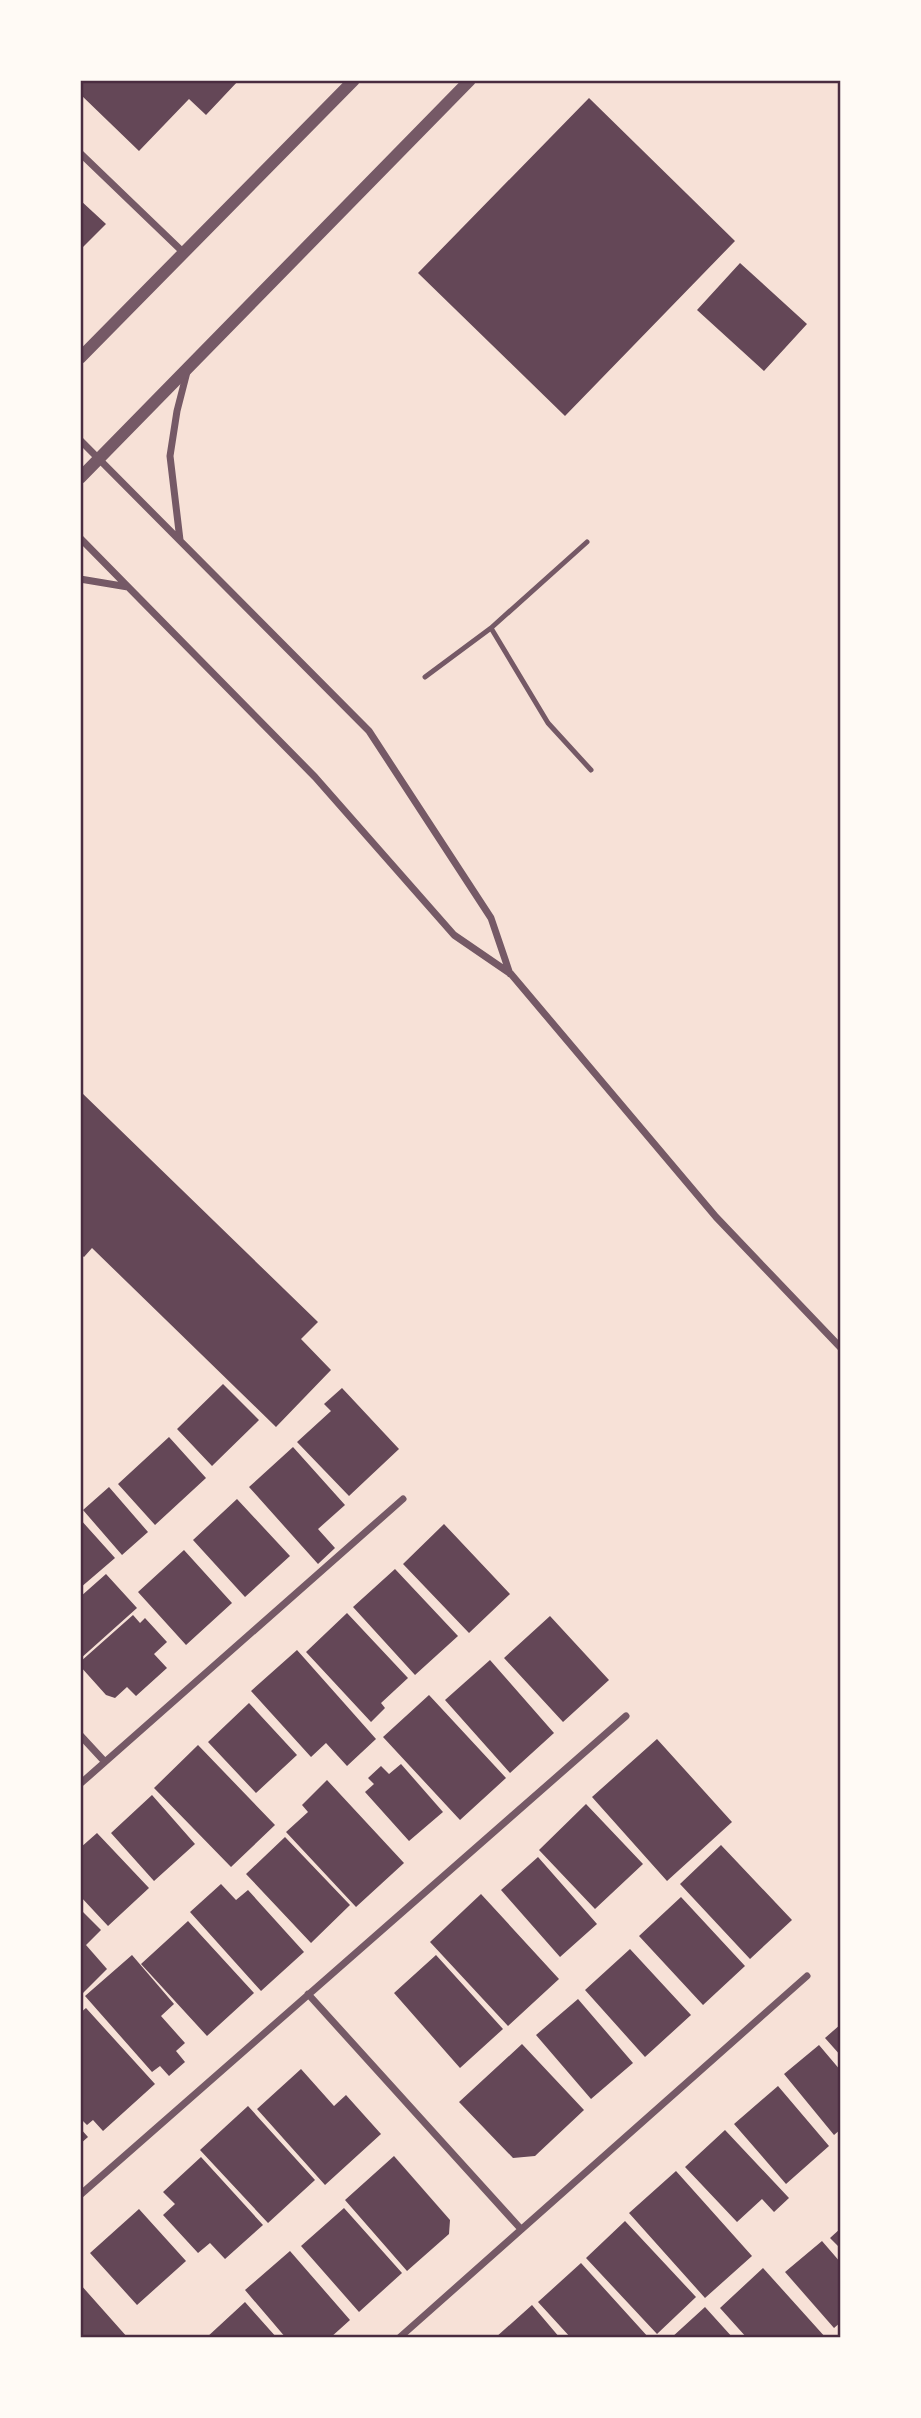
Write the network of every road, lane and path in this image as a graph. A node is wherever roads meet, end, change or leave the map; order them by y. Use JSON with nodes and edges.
{"nodes":[{"id":1,"x":354,"y":80,"type":"edge"},
{"id":2,"x":470,"y":80,"type":"edge"},
{"id":3,"x":80,"y":153,"type":"edge"},
{"id":4,"x":184,"y":253,"type":"junction"},
{"id":5,"x":80,"y":358,"type":"edge"},
{"id":6,"x":188,"y":370,"type":"junction"},
{"id":7,"x":80,"y":440,"type":"edge"},
{"id":8,"x":99,"y":459,"type":"junction"},
{"id":9,"x":80,"y":478,"type":"edge"},
{"id":10,"x":80,"y":538,"type":"edge"},
{"id":11,"x":180,"y":540,"type":"junction"},
{"id":12,"x":587,"y":542,"type":"dead end"},
{"id":13,"x":80,"y":579,"type":"edge"},
{"id":14,"x":129,"y":587,"type":"junction"},
{"id":15,"x":491,"y":628,"type":"junction"},
{"id":16,"x":425,"y":677,"type":"dead end"},
{"id":17,"x":591,"y":771,"type":"dead end"},
{"id":18,"x":510,"y":974,"type":"junction"},
{"id":19,"x":841,"y":1348,"type":"edge"},
{"id":20,"x":403,"y":1499,"type":"dead end"},
{"id":21,"x":626,"y":1716,"type":"dead end"},
{"id":22,"x":80,"y":1735,"type":"edge"},
{"id":23,"x":105,"y":1762,"type":"junction"},
{"id":24,"x":80,"y":1784,"type":"edge"},
{"id":25,"x":807,"y":1976,"type":"dead end"},
{"id":26,"x":308,"y":1994,"type":"junction"},
{"id":27,"x":80,"y":2195,"type":"edge"},
{"id":28,"x":520,"y":2228,"type":"junction"},
{"id":29,"x":399,"y":2337,"type":"edge"}],
"edges":[{"from":1,"to":4,"type":"street"},
{"from":2,"to":6,"type":"street"},
{"from":3,"to":4,"type":"street"},
{"from":4,"to":5,"type":"street"},
{"from":6,"to":8,"type":"street"},
{"from":6,"to":11,"type":"street"},
{"from":7,"to":8,"type":"street"},
{"from":8,"to":9,"type":"street"},
{"from":8,"to":11,"type":"street"},
{"from":10,"to":14,"type":"street"},
{"from":11,"to":18,"type":"street"},
{"from":12,"to":15,"type":"lane"},
{"from":13,"to":14,"type":"street"},
{"from":14,"to":18,"type":"street"},
{"from":15,"to":16,"type":"lane"},
{"from":15,"to":17,"type":"lane"},
{"from":18,"to":19,"type":"street"},
{"from":20,"to":23,"type":"street"},
{"from":21,"to":26,"type":"street"},
{"from":22,"to":23,"type":"street"},
{"from":23,"to":24,"type":"street"},
{"from":25,"to":28,"type":"street"},
{"from":26,"to":27,"type":"street"},
{"from":26,"to":28,"type":"street"},
{"from":28,"to":29,"type":"street"}]}
